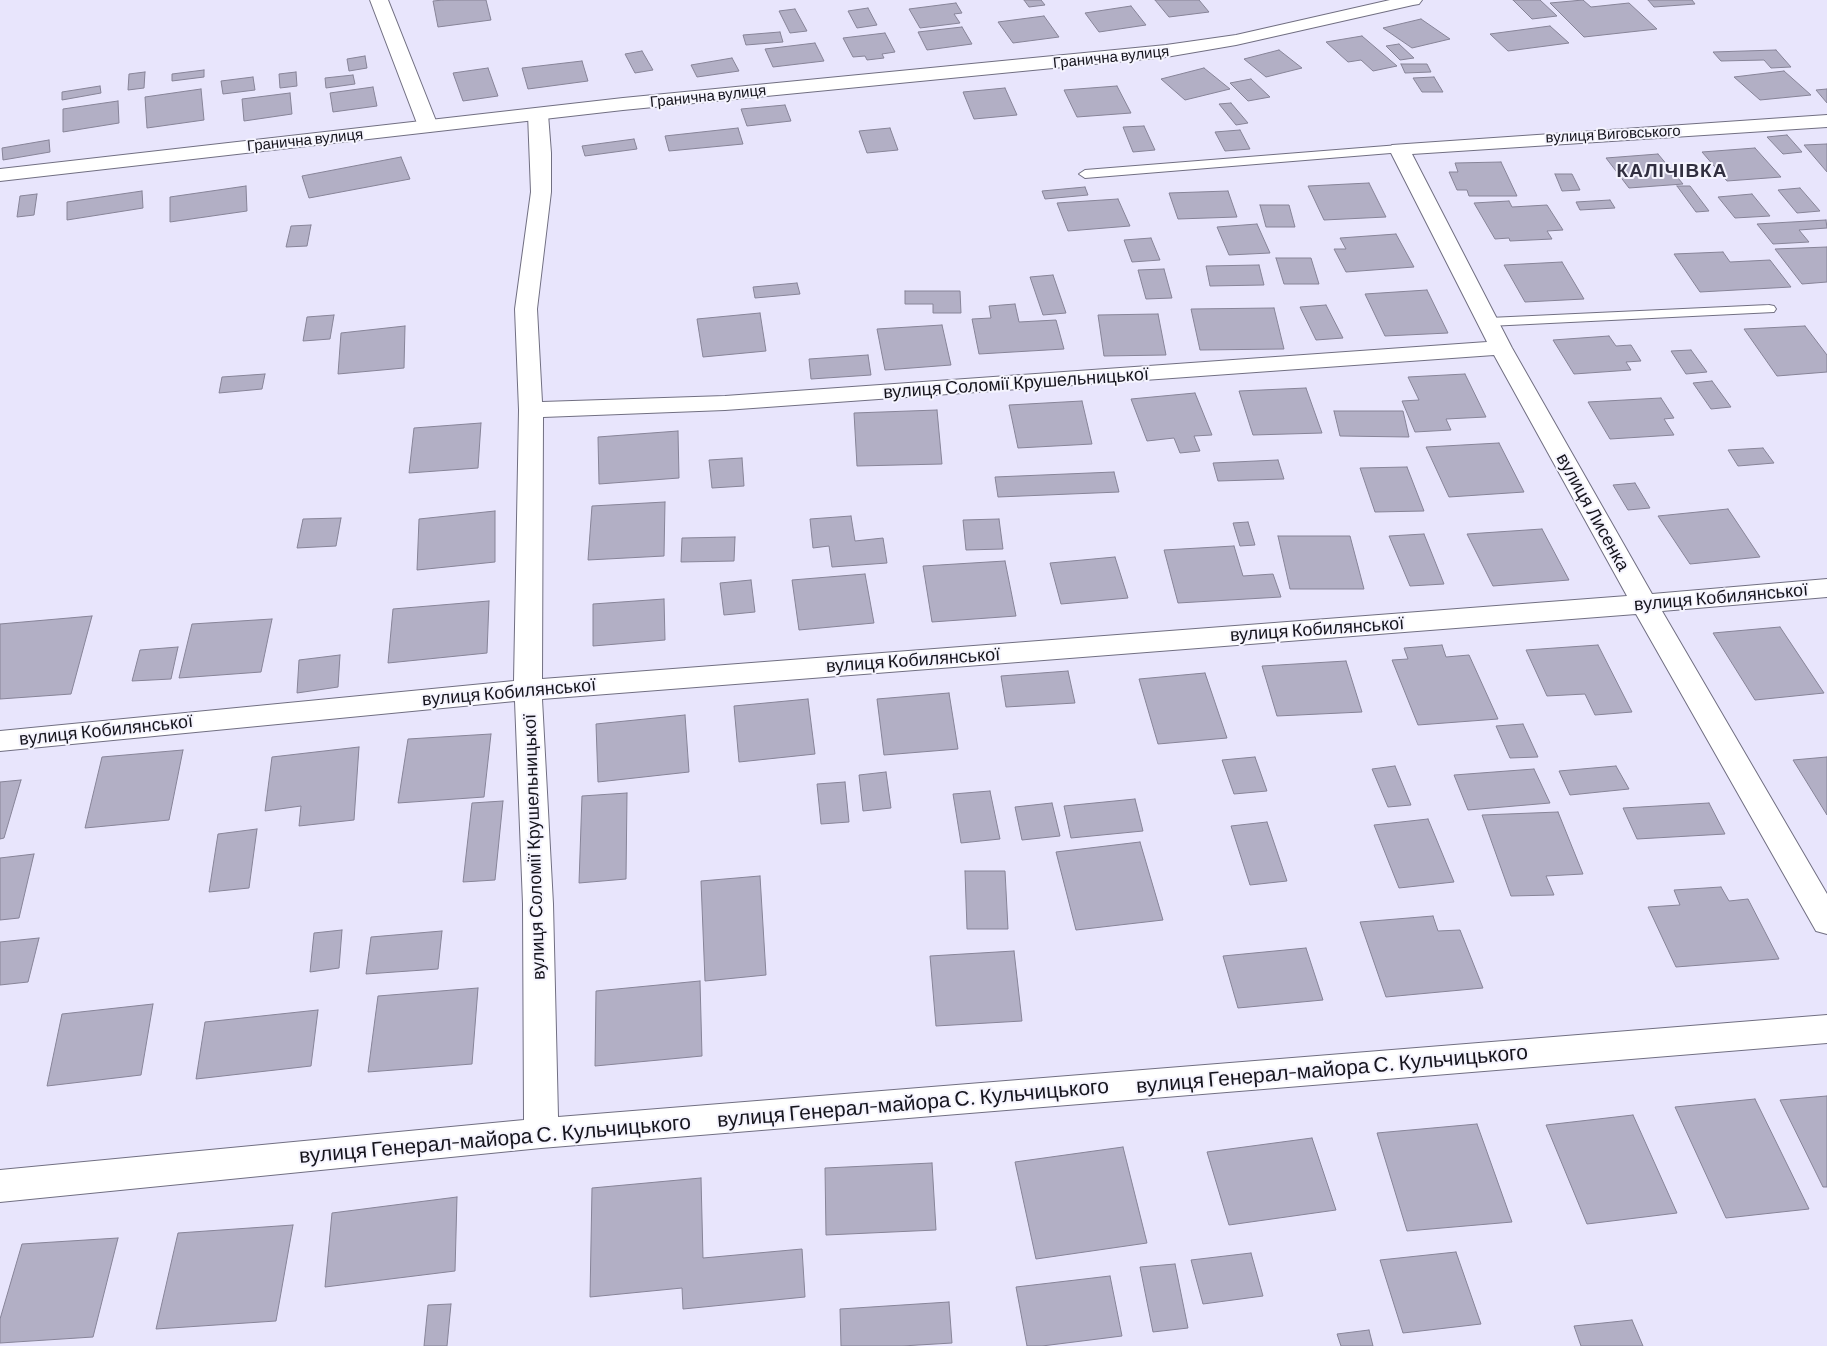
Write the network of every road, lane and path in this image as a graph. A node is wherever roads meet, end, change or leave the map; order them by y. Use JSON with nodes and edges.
{"nodes":[{"id":1,"x":379,"y":0,"type":"edge"},
{"id":2,"x":1413,"y":0,"type":"edge"},
{"id":3,"x":538,"y":114,"type":"junction"},
{"id":4,"x":1827,"y":121,"type":"edge"},
{"id":5,"x":428,"y":126,"type":"junction"},
{"id":6,"x":1399,"y":149,"type":"junction"},
{"id":7,"x":0,"y":174,"type":"edge"},
{"id":8,"x":1085,"y":174,"type":"dead end"},
{"id":9,"x":1769,"y":309,"type":"dead end"},
{"id":10,"x":1489,"y":322,"type":"junction"},
{"id":11,"x":1501,"y":348,"type":"junction"},
{"id":12,"x":531,"y":410,"type":"junction"},
{"id":13,"x":1827,"y":588,"type":"edge"},
{"id":14,"x":1644,"y":604,"type":"junction"},
{"id":15,"x":528,"y":690,"type":"junction"},
{"id":16,"x":0,"y":741,"type":"edge"},
{"id":17,"x":1827,"y":922,"type":"edge"},
{"id":18,"x":1827,"y":1029,"type":"edge"},
{"id":19,"x":541,"y":1133,"type":"junction"},
{"id":20,"x":0,"y":1186,"type":"edge"}],
"edges":[{"from":1,"to":5,"type":"street"},
{"from":2,"to":3,"type":"street","name":"Гранична вулиця"},
{"from":3,"to":5,"type":"street","name":"Гранична вулиця"},
{"from":3,"to":12,"type":"street","name":"вулиця Соломії Крушельницької"},
{"from":4,"to":6,"type":"street","name":"вулиця Виговського"},
{"from":5,"to":7,"type":"street","name":"Гранична вулиця"},
{"from":6,"to":8,"type":"lane"},
{"from":6,"to":10,"type":"street","name":"вулиця Лисенка"},
{"from":9,"to":10,"type":"lane"},
{"from":10,"to":11,"type":"street","name":"вулиця Лисенка"},
{"from":11,"to":12,"type":"street","name":"вулиця Соломії Крушельницької"},
{"from":11,"to":14,"type":"street","name":"вулиця Лисенка"},
{"from":12,"to":15,"type":"street","name":"вулиця Соломії Крушельницької"},
{"from":13,"to":14,"type":"street","name":"вулиця Кобилянської"},
{"from":14,"to":15,"type":"street","name":"вулиця Кобилянської"},
{"from":14,"to":17,"type":"street","name":"вулиця Лисенка"},
{"from":15,"to":16,"type":"street","name":"вулиця Кобилянської"},
{"from":15,"to":19,"type":"street","name":"вулиця Соломії Крушельницької"},
{"from":18,"to":19,"type":"street","name":"вулиця Генерал-майора С. Кульчицького"},
{"from":19,"to":20,"type":"street","name":"вулиця Генерал-майора С. Кульчицького"}]}
